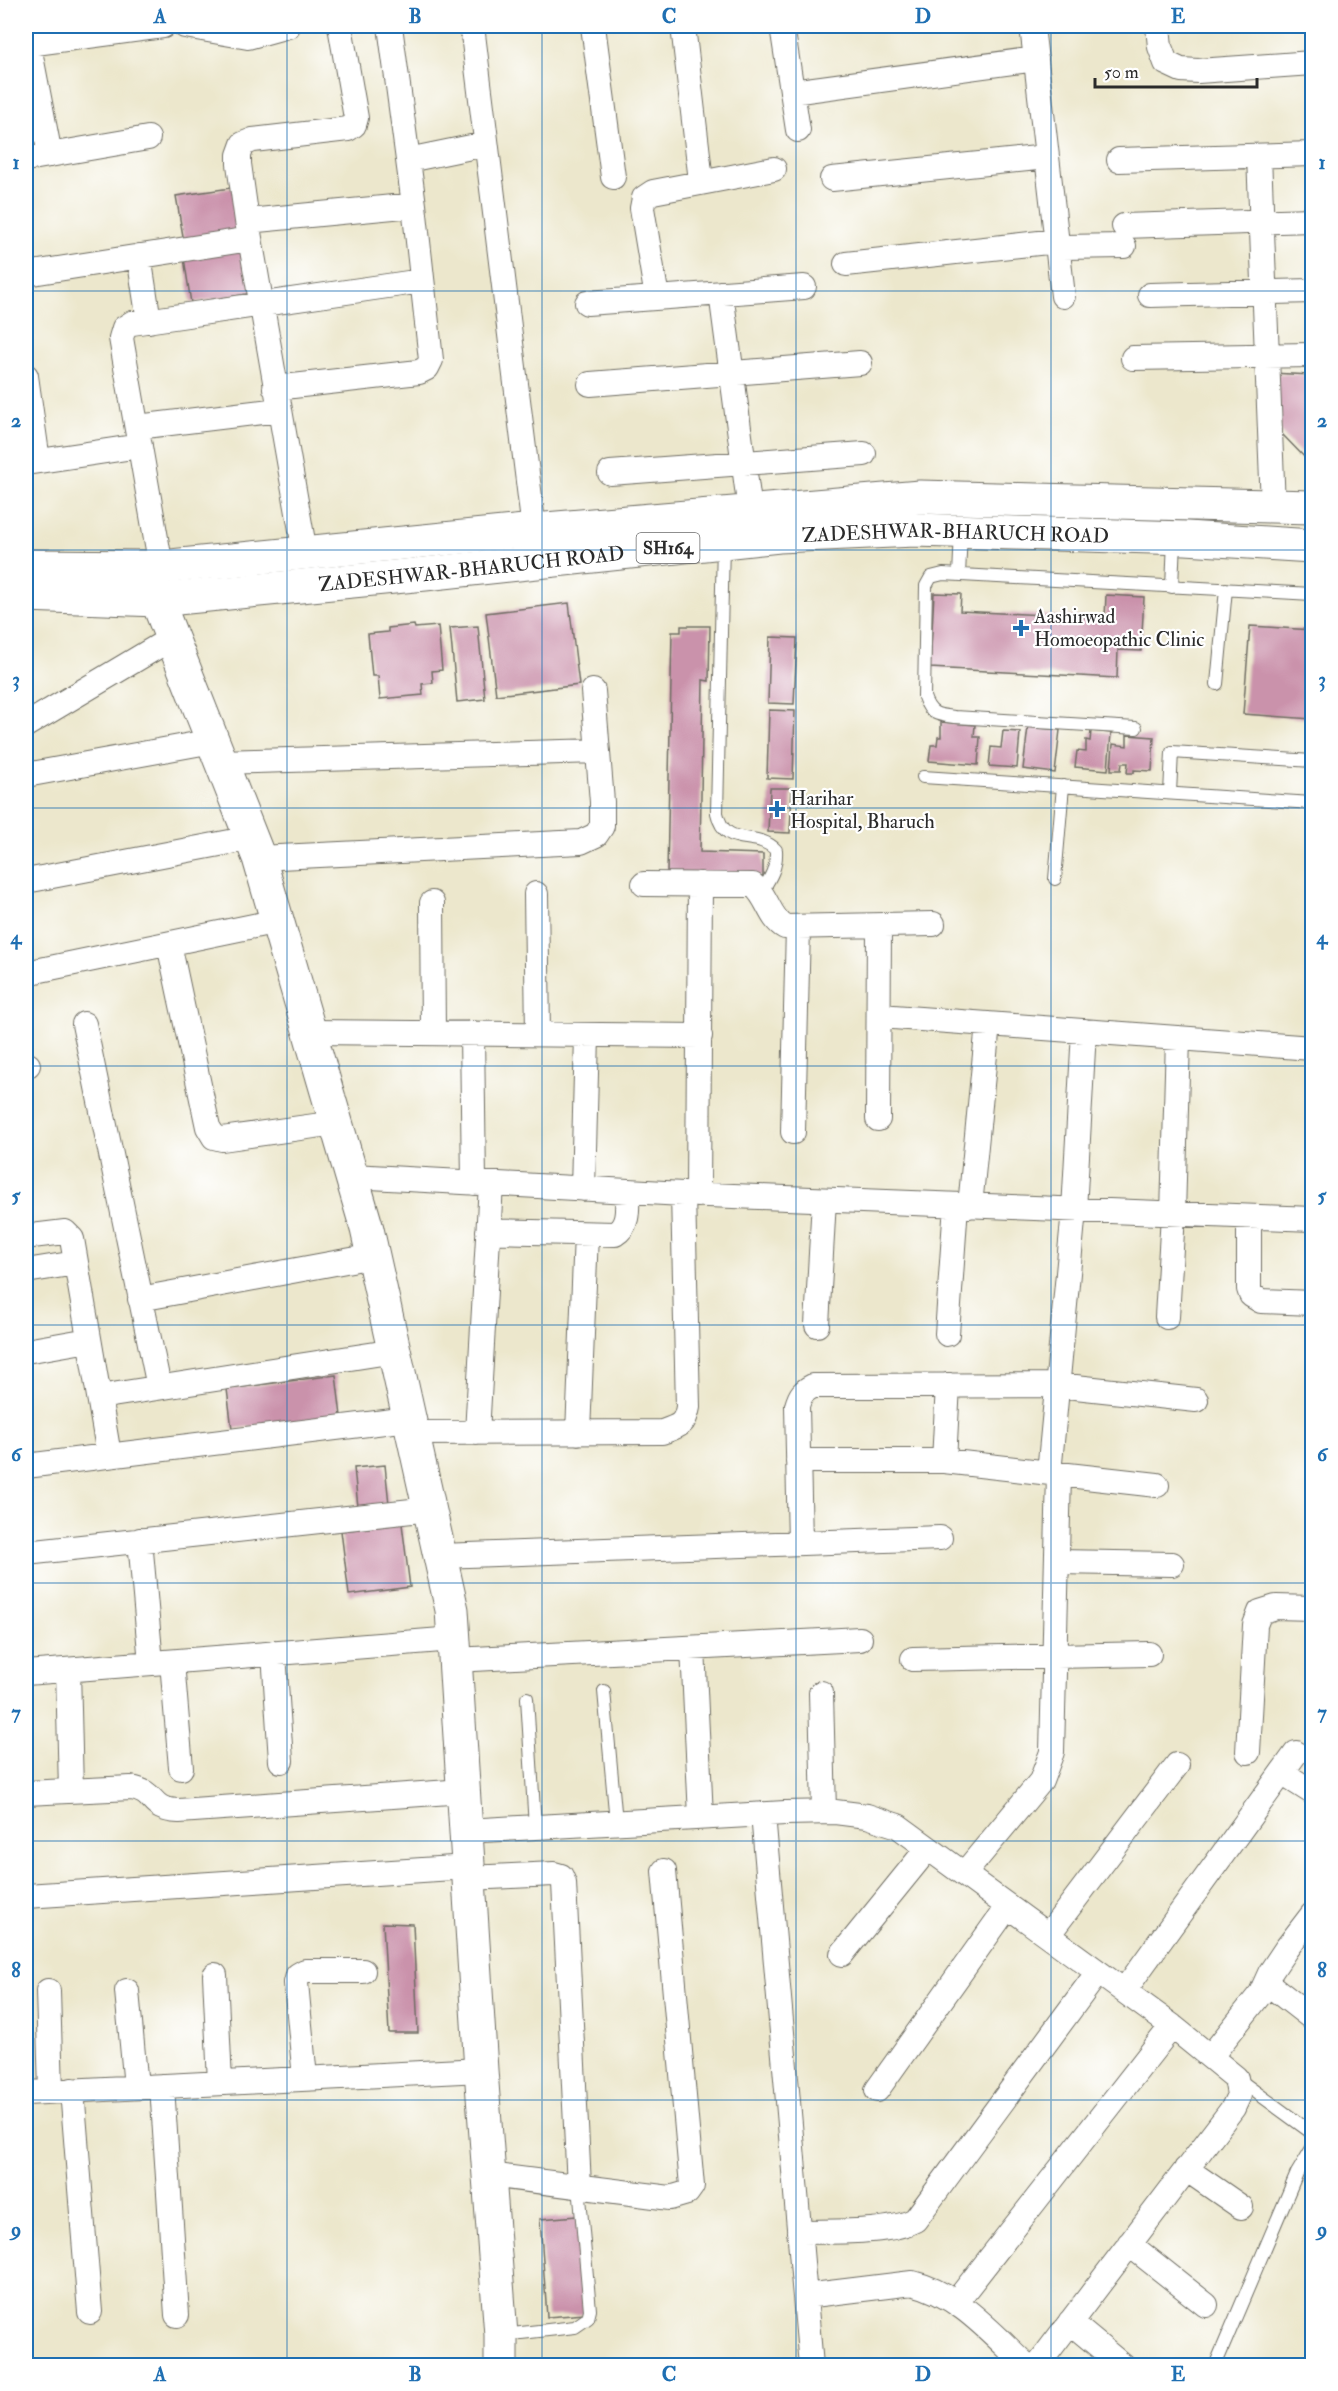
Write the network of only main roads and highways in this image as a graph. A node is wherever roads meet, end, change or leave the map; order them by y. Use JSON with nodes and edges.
{"nodes":[{"id":1,"x":1312,"y":507,"type":"edge"},
{"id":2,"x":1312,"y":546,"type":"edge"},
{"id":3,"x":26,"y":566,"type":"edge"},
{"id":4,"x":154,"y":567,"type":"junction"},
{"id":5,"x":26,"y":595,"type":"edge"},
{"id":6,"x":157,"y":600,"type":"junction"},
{"id":7,"x":501,"y":2350,"type":"edge"}],
"edges":[{"from":1,"to":4,"type":"main road","name":"ZADESHWAR-BHARUCH ROAD","number":"SH164"},
{"from":2,"to":6,"type":"main road","name":"ZADESHWAR-BHARUCH ROAD","number":"SH164"},
{"from":3,"to":4,"type":"main road","name":"ZADESHWAR-BHARUCH ROAD","number":"SH164"},
{"from":4,"to":6,"type":"main road"},
{"from":5,"to":6,"type":"main road","name":"ZADESHWAR-BHARUCH ROAD","number":"SH164"},
{"from":6,"to":7,"type":"main road"}]}
